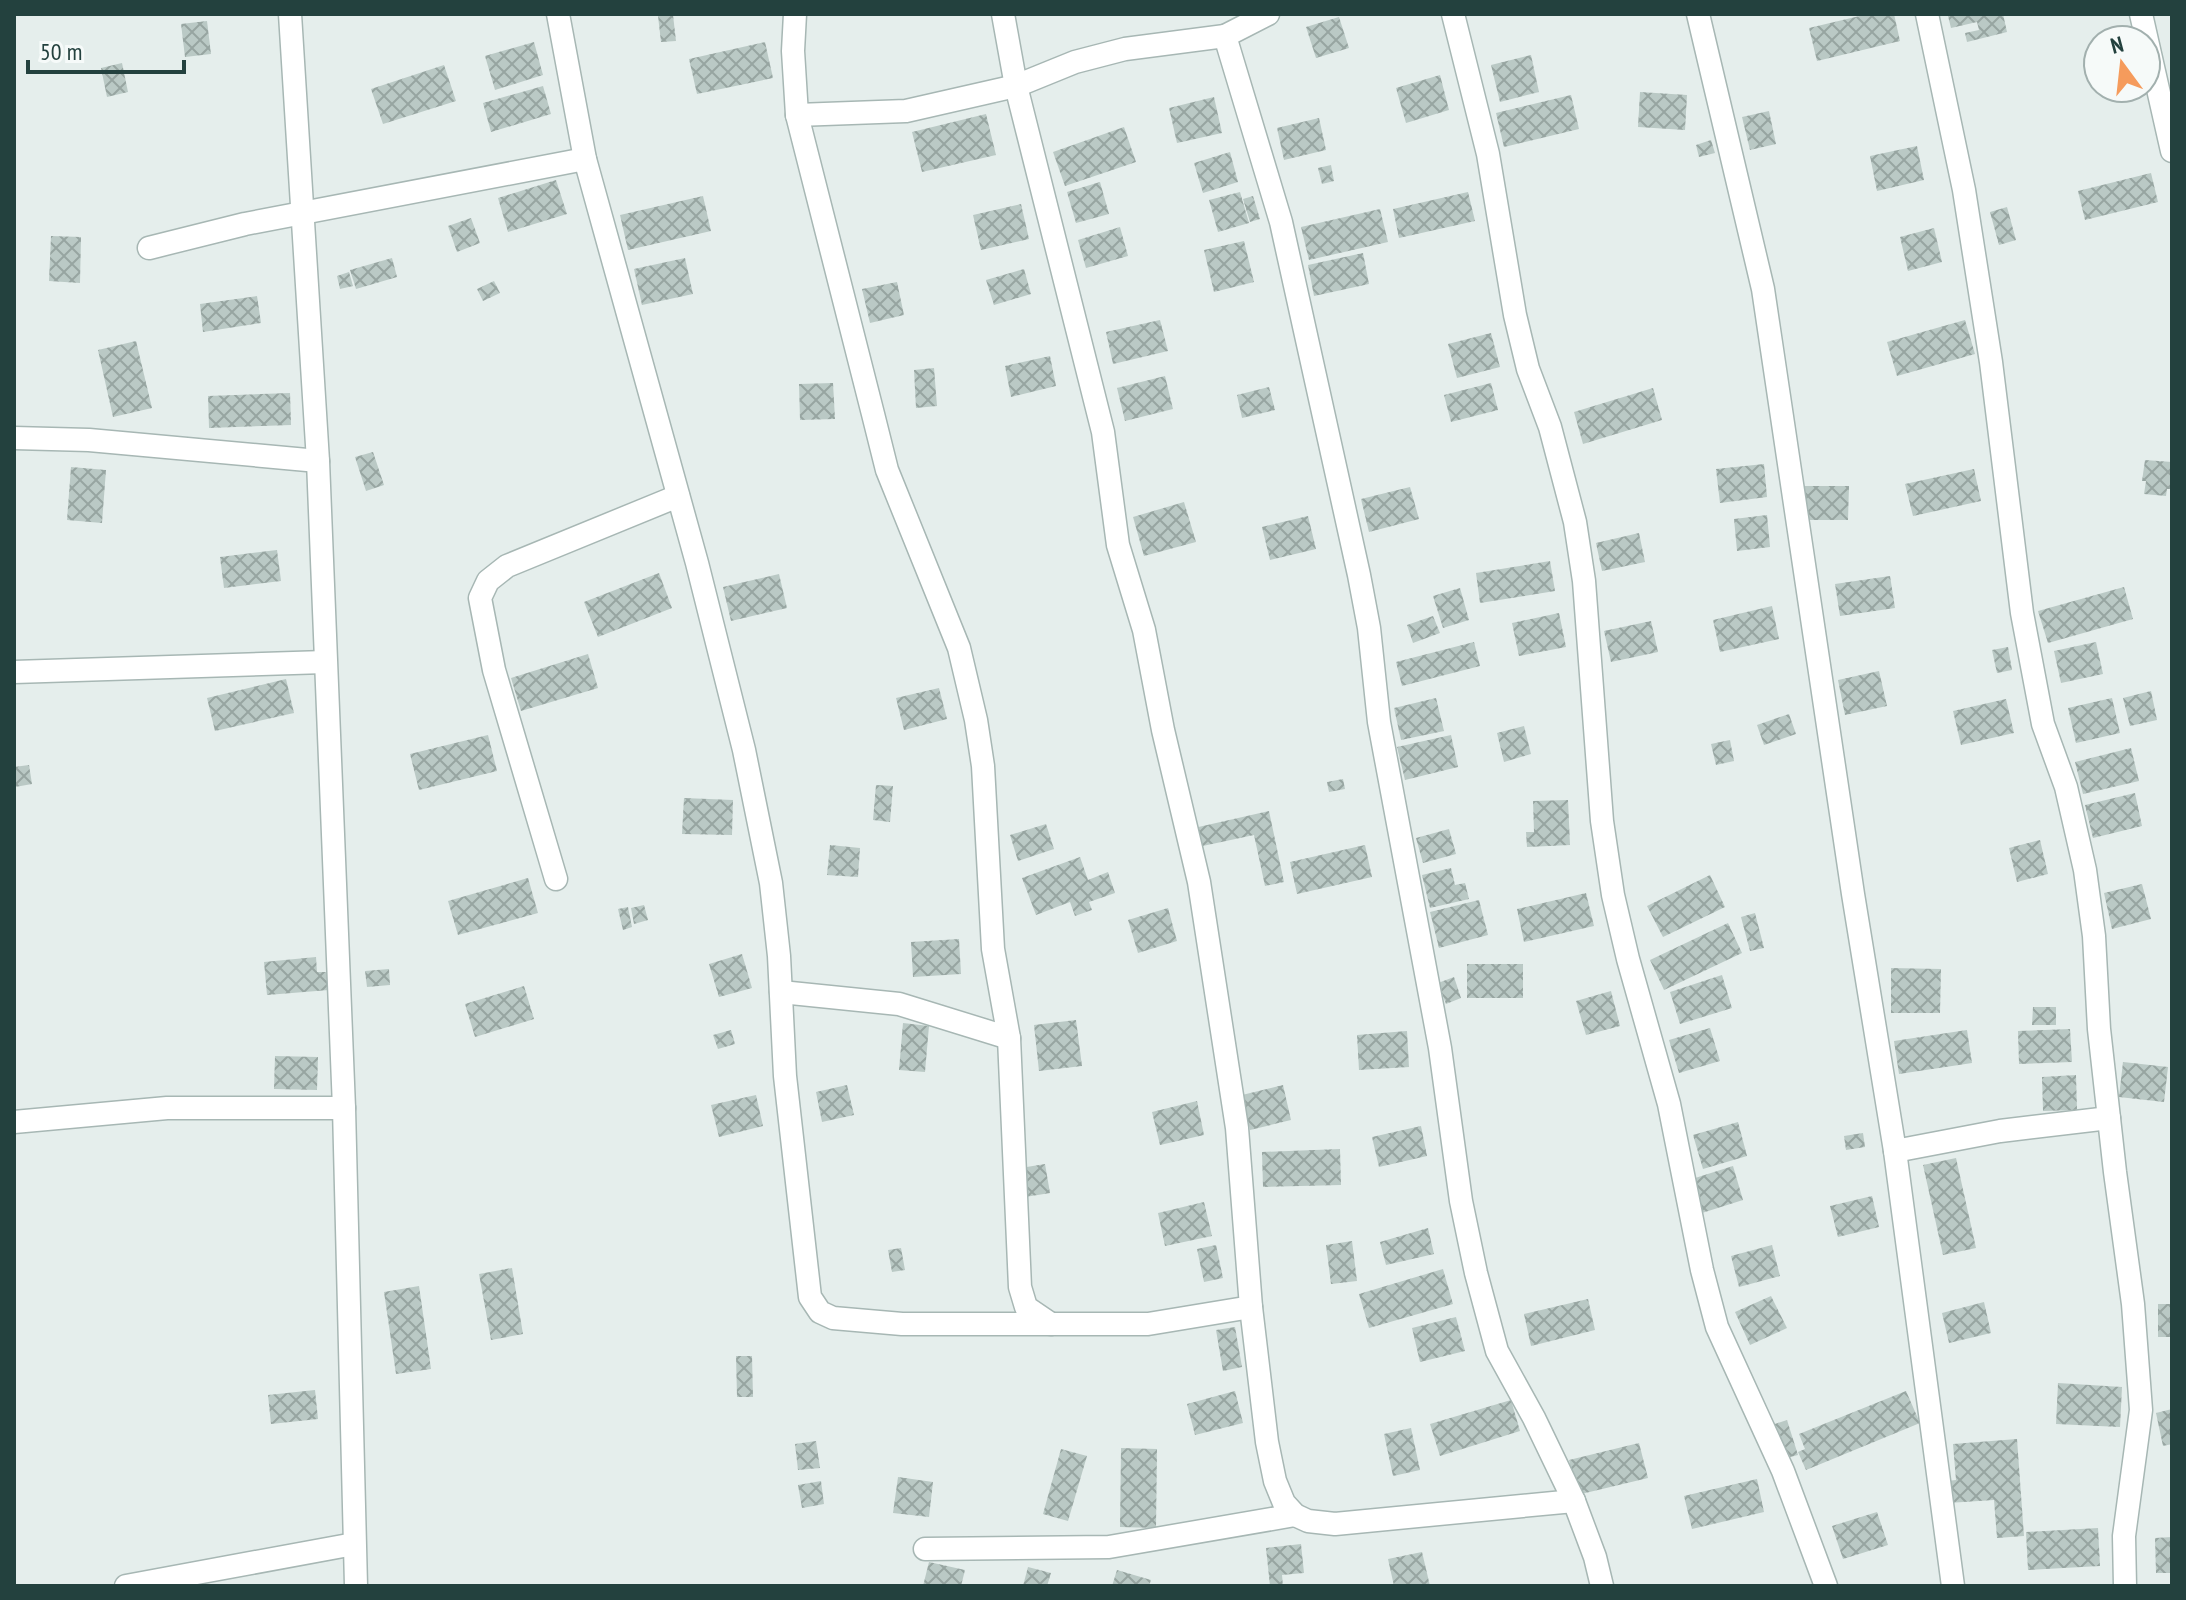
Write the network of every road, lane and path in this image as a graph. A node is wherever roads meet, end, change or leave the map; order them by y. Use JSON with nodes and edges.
{"nodes":[{"id":1,"x":290,"y":14,"type":"edge"},
{"id":2,"x":558,"y":14,"type":"edge"},
{"id":3,"x":795,"y":14,"type":"edge"},
{"id":4,"x":1003,"y":14,"type":"edge"},
{"id":5,"x":1268,"y":14,"type":"edge"},
{"id":6,"x":1453,"y":14,"type":"edge"},
{"id":7,"x":1698,"y":14,"type":"edge"},
{"id":8,"x":1927,"y":14,"type":"edge"},
{"id":9,"x":2141,"y":14,"type":"edge"},
{"id":10,"x":1225,"y":36,"type":"junction"},
{"id":11,"x":1016,"y":86,"type":"junction"},
{"id":12,"x":797,"y":115,"type":"junction"},
{"id":13,"x":2172,"y":151,"type":"edge"},
{"id":14,"x":585,"y":159,"type":"junction"},
{"id":15,"x":303,"y":214,"type":"junction"},
{"id":16,"x":149,"y":248,"type":"dead end"},
{"id":17,"x":14,"y":438,"type":"edge"},
{"id":18,"x":318,"y":461,"type":"junction"},
{"id":19,"x":678,"y":496,"type":"junction"},
{"id":20,"x":325,"y":662,"type":"junction"},
{"id":21,"x":14,"y":672,"type":"edge"},
{"id":22,"x":556,"y":879,"type":"dead end"},
{"id":23,"x":781,"y":992,"type":"dead end"},
{"id":24,"x":1009,"y":1038,"type":"junction"},
{"id":25,"x":344,"y":1108,"type":"junction"},
{"id":26,"x":2109,"y":1118,"type":"junction"},
{"id":27,"x":14,"y":1122,"type":"edge"},
{"id":28,"x":1895,"y":1151,"type":"junction"},
{"id":29,"x":1251,"y":1307,"type":"junction"},
{"id":30,"x":1052,"y":1324,"type":"junction"},
{"id":31,"x":1574,"y":1501,"type":"junction"},
{"id":32,"x":1295,"y":1515,"type":"junction"},
{"id":33,"x":354,"y":1544,"type":"junction"},
{"id":34,"x":925,"y":1549,"type":"dead end"},
{"id":35,"x":126,"y":1586,"type":"edge"},
{"id":36,"x":356,"y":1586,"type":"edge"},
{"id":37,"x":1602,"y":1586,"type":"edge"},
{"id":38,"x":1826,"y":1586,"type":"edge"},
{"id":39,"x":1953,"y":1586,"type":"edge"},
{"id":40,"x":2125,"y":1586,"type":"edge"}],
"edges":[{"from":1,"to":15,"type":"street"},
{"from":2,"to":14,"type":"street"},
{"from":3,"to":12,"type":"street"},
{"from":4,"to":11,"type":"street"},
{"from":5,"to":10,"type":"street"},
{"from":6,"to":38,"type":"street"},
{"from":7,"to":28,"type":"street"},
{"from":8,"to":26,"type":"street"},
{"from":9,"to":13,"type":"street"},
{"from":10,"to":11,"type":"street"},
{"from":10,"to":31,"type":"street"},
{"from":11,"to":12,"type":"street"},
{"from":11,"to":29,"type":"street"},
{"from":12,"to":24,"type":"street"},
{"from":14,"to":15,"type":"street"},
{"from":14,"to":19,"type":"street"},
{"from":15,"to":16,"type":"street"},
{"from":15,"to":18,"type":"street"},
{"from":17,"to":18,"type":"street"},
{"from":18,"to":20,"type":"street"},
{"from":19,"to":22,"type":"street"},
{"from":19,"to":30,"type":"street"},
{"from":20,"to":21,"type":"street"},
{"from":20,"to":25,"type":"street"},
{"from":23,"to":24,"type":"street"},
{"from":24,"to":30,"type":"street"},
{"from":25,"to":27,"type":"street"},
{"from":25,"to":33,"type":"street"},
{"from":26,"to":28,"type":"street"},
{"from":26,"to":40,"type":"street"},
{"from":28,"to":39,"type":"street"},
{"from":29,"to":30,"type":"street"},
{"from":29,"to":32,"type":"street"},
{"from":31,"to":32,"type":"street"},
{"from":31,"to":37,"type":"street"},
{"from":32,"to":34,"type":"street"},
{"from":33,"to":35,"type":"street"},
{"from":33,"to":36,"type":"street"}]}
